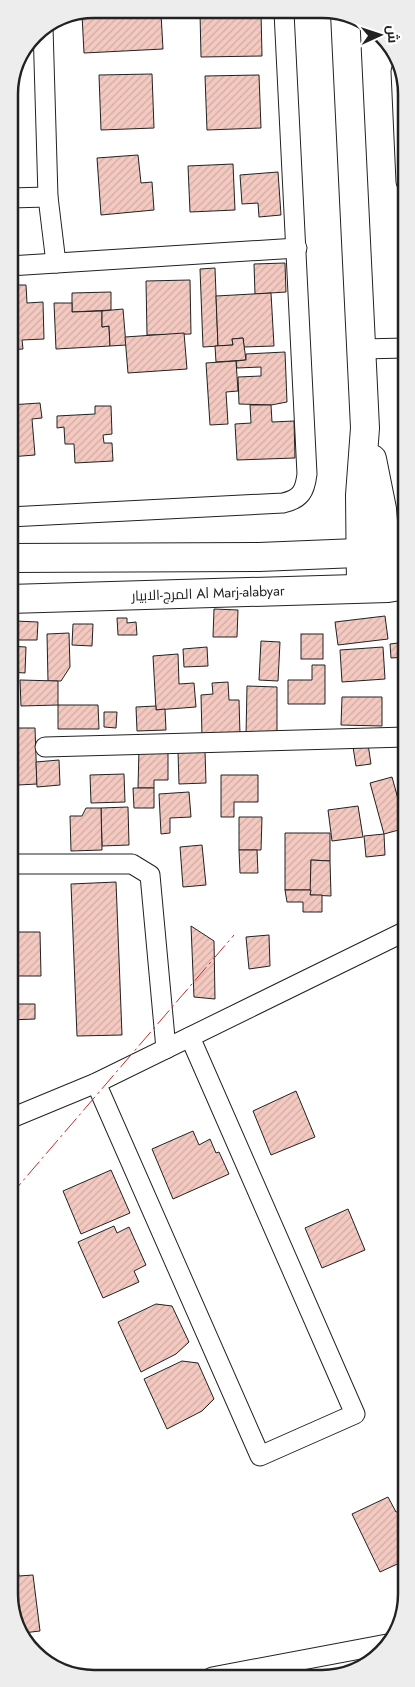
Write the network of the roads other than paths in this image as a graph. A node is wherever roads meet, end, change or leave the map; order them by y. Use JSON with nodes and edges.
{"nodes":[{"id":1,"x":284,"y":18,"type":"edge"},
{"id":2,"x":345,"y":22,"type":"edge"},
{"id":3,"x":43,"y":36,"type":"edge"},
{"id":4,"x":48,"y":197,"type":"junction"},
{"id":5,"x":18,"y":198,"type":"edge"},
{"id":6,"x":297,"y":248,"type":"junction"},
{"id":7,"x":56,"y":263,"type":"junction"},
{"id":8,"x":18,"y":265,"type":"edge"},
{"id":9,"x":398,"y":348,"type":"edge"},
{"id":10,"x":361,"y":349,"type":"junction"},
{"id":11,"x":371,"y":502,"type":"junction"},
{"id":12,"x":18,"y":517,"type":"edge"},
{"id":13,"x":390,"y":548,"type":"edge"},
{"id":14,"x":312,"y":555,"type":"junction"},
{"id":15,"x":18,"y":558,"type":"edge"},
{"id":16,"x":385,"y":587,"type":"edge"},
{"id":17,"x":18,"y":599,"type":"edge"},
{"id":18,"x":398,"y":737,"type":"edge"},
{"id":19,"x":45,"y":747,"type":"dead end"},
{"id":20,"x":18,"y":864,"type":"edge"},
{"id":21,"x":397,"y":935,"type":"edge"},
{"id":22,"x":190,"y":1037,"type":"junction"},
{"id":23,"x":166,"y":1049,"type":"junction"},
{"id":24,"x":96,"y":1083,"type":"junction"},
{"id":25,"x":18,"y":1115,"type":"edge"},
{"id":26,"x":376,"y":1646,"type":"edge"},
{"id":27,"x":249,"y":1670,"type":"edge"}],
"edges":[{"from":1,"to":6,"type":"street"},
{"from":2,"to":10,"type":"main road"},
{"from":3,"to":4,"type":"street"},
{"from":4,"to":5,"type":"street"},
{"from":4,"to":7,"type":"street"},
{"from":6,"to":7,"type":"street"},
{"from":6,"to":12,"type":"street"},
{"from":7,"to":8,"type":"street"},
{"from":9,"to":10,"type":"street"},
{"from":10,"to":11,"type":"main road"},
{"from":11,"to":13,"type":"main road"},
{"from":11,"to":13,"type":"main road"},
{"from":11,"to":14,"type":"main road"},
{"from":13,"to":14,"type":"main road"},
{"from":13,"to":16,"type":"main road"},
{"from":14,"to":15,"type":"main road"},
{"from":16,"to":17,"type":"main road","name":"المرج-الابيار Al Marj-alabyar"},
{"from":18,"to":19,"type":"street"},
{"from":20,"to":23,"type":"street"},
{"from":21,"to":22,"type":"street"},
{"from":22,"to":23,"type":"street"},
{"from":22,"to":24,"type":"street"},
{"from":23,"to":24,"type":"street"},
{"from":24,"to":25,"type":"street"},
{"from":26,"to":27,"type":"street"}]}
